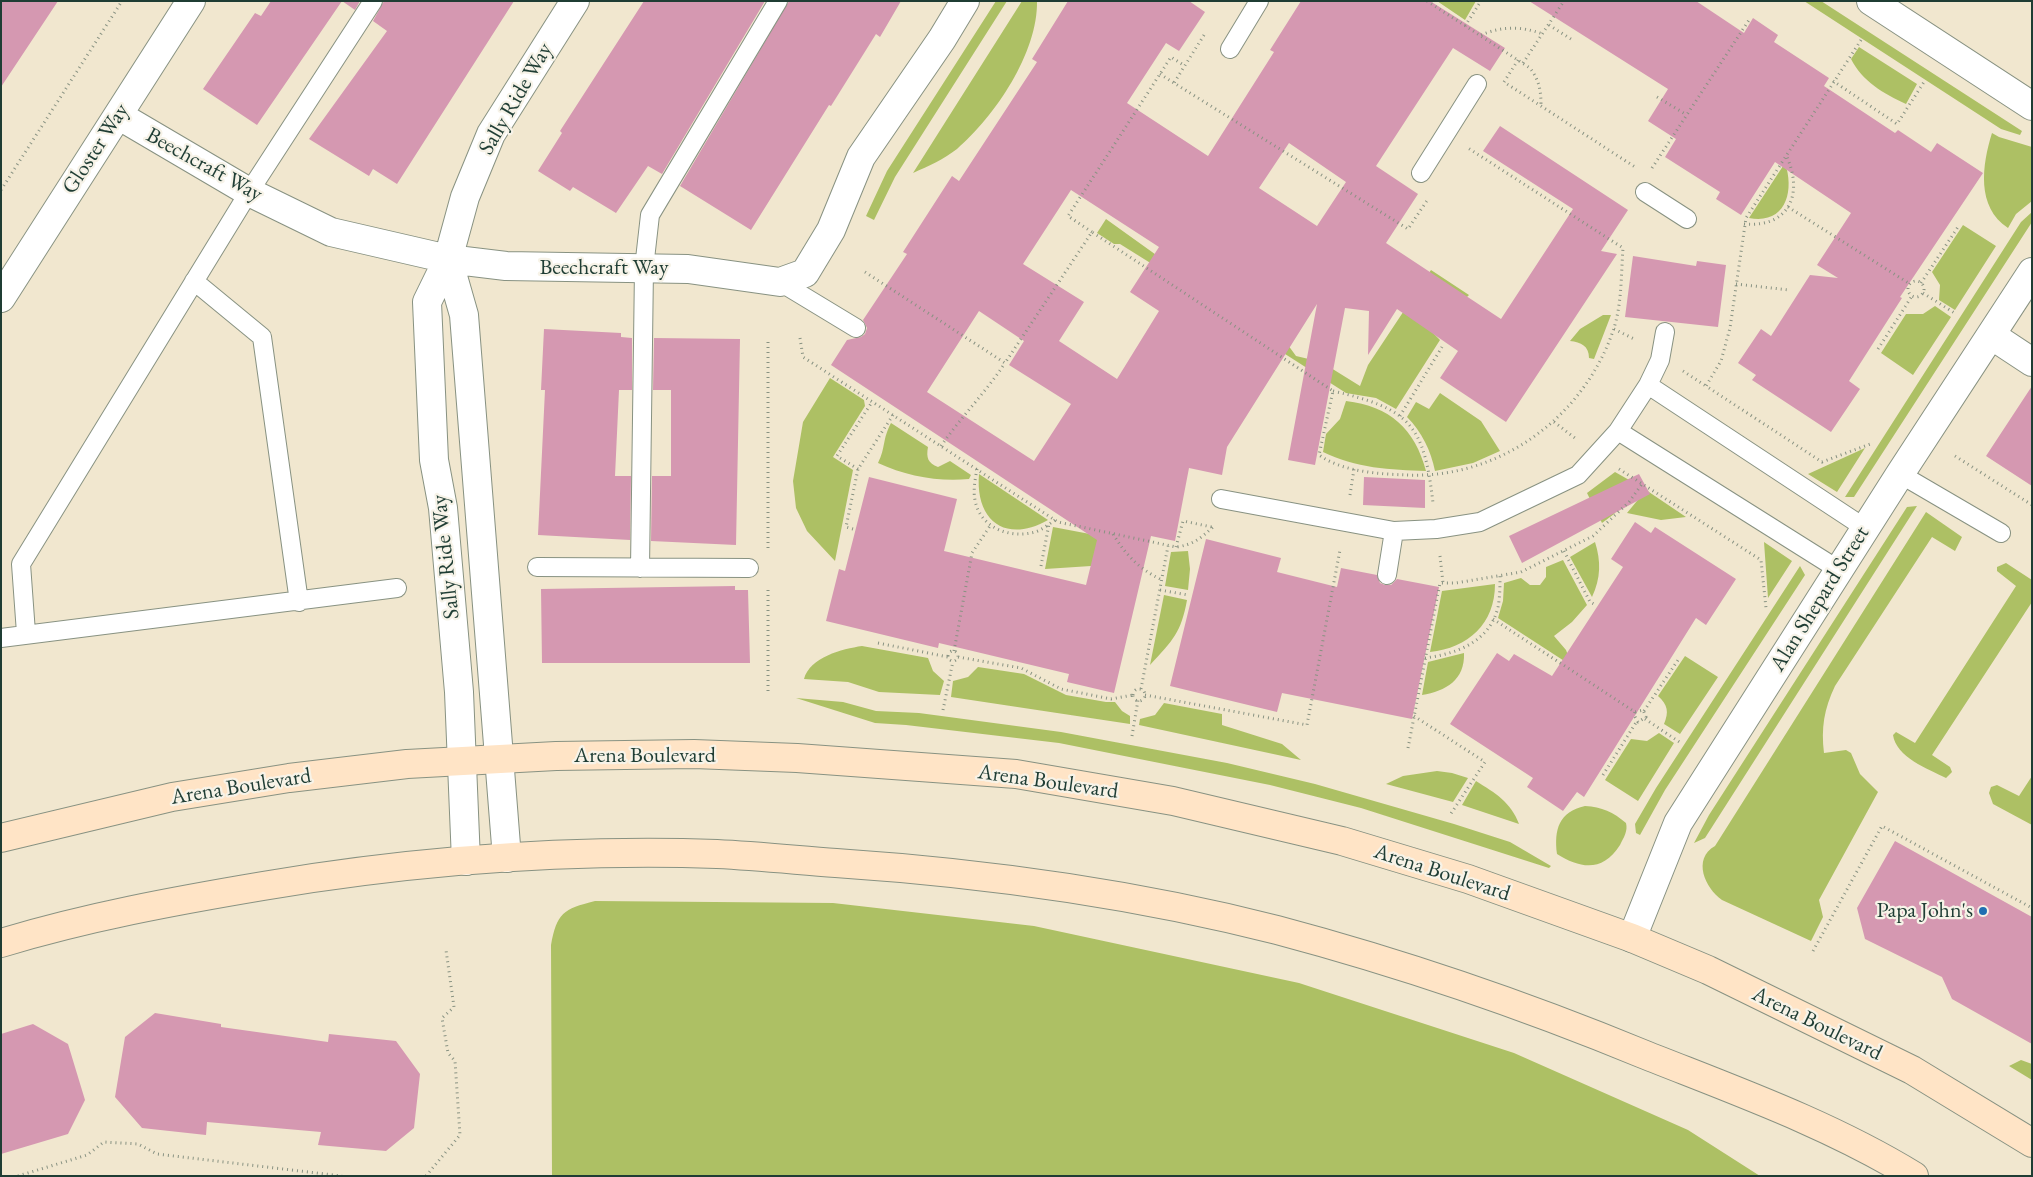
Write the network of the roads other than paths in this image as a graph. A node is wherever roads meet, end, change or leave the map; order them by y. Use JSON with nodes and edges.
{"nodes":[{"id":1,"x":191,"y":1,"type":"edge"},
{"id":2,"x":373,"y":1,"type":"edge"},
{"id":3,"x":575,"y":1,"type":"edge"},
{"id":4,"x":778,"y":1,"type":"edge"},
{"id":5,"x":965,"y":1,"type":"edge"},
{"id":6,"x":1259,"y":1,"type":"edge"},
{"id":7,"x":1873,"y":2,"type":"edge"},
{"id":8,"x":1230,"y":49,"type":"dead end"},
{"id":9,"x":1477,"y":84,"type":"dead end"},
{"id":10,"x":2032,"y":106,"type":"edge"},
{"id":11,"x":118,"y":115,"type":"junction"},
{"id":12,"x":1421,"y":173,"type":"dead end"},
{"id":13,"x":1646,"y":184,"type":"road end"},
{"id":14,"x":250,"y":192,"type":"junction"},
{"id":15,"x":1687,"y":219,"type":"dead end"},
{"id":16,"x":448,"y":259,"type":"junction"},
{"id":17,"x":644,"y":268,"type":"junction"},
{"id":18,"x":2032,"y":272,"type":"edge"},
{"id":19,"x":194,"y":281,"type":"junction"},
{"id":20,"x":780,"y":282,"type":"junction"},
{"id":21,"x":1,"y":298,"type":"edge"},
{"id":22,"x":856,"y":328,"type":"dead end"},
{"id":23,"x":1665,"y":332,"type":"dead end"},
{"id":24,"x":1990,"y":336,"type":"junction"},
{"id":25,"x":2032,"y":362,"type":"edge"},
{"id":26,"x":1648,"y":385,"type":"junction"},
{"id":27,"x":1618,"y":431,"type":"junction"},
{"id":28,"x":1900,"y":474,"type":"junction"},
{"id":29,"x":1220,"y":499,"type":"dead end"},
{"id":30,"x":1865,"y":528,"type":"junction"},
{"id":31,"x":1394,"y":531,"type":"junction"},
{"id":32,"x":2001,"y":533,"type":"dead end"},
{"id":33,"x":537,"y":567,"type":"dead end"},
{"id":34,"x":640,"y":568,"type":"junction"},
{"id":35,"x":749,"y":568,"type":"dead end"},
{"id":36,"x":1839,"y":570,"type":"junction"},
{"id":37,"x":1387,"y":575,"type":"dead end"},
{"id":38,"x":397,"y":588,"type":"dead end"},
{"id":39,"x":299,"y":602,"type":"junction"},
{"id":40,"x":26,"y":633,"type":"junction"},
{"id":41,"x":1,"y":638,"type":"edge"},
{"id":42,"x":499,"y":760,"type":"junction"},
{"id":43,"x":462,"y":761,"type":"junction"},
{"id":44,"x":1,"y":838,"type":"edge"},
{"id":45,"x":507,"y":858,"type":"junction"},
{"id":46,"x":466,"y":861,"type":"junction"},
{"id":47,"x":1632,"y":938,"type":"junction"},
{"id":48,"x":1,"y":944,"type":"edge"},
{"id":49,"x":2032,"y":1143,"type":"edge"},
{"id":50,"x":1914,"y":1176,"type":"edge"}],
"edges":[{"from":1,"to":11,"type":"street","name":"Gloster Way"},
{"from":2,"to":14,"type":"lane"},
{"from":3,"to":16,"type":"street","name":"Sally Ride Way"},
{"from":4,"to":17,"type":"lane"},
{"from":5,"to":20,"type":"street","name":"Beechcraft Way"},
{"from":6,"to":8,"type":"lane"},
{"from":7,"to":10,"type":"street"},
{"from":9,"to":12,"type":"lane"},
{"from":11,"to":14,"type":"street","name":"Beechcraft Way"},
{"from":11,"to":21,"type":"street","name":"Gloster Way"},
{"from":13,"to":15,"type":"lane"},
{"from":14,"to":16,"type":"street","name":"Beechcraft Way"},
{"from":14,"to":19,"type":"lane"},
{"from":16,"to":17,"type":"street","name":"Beechcraft Way"},
{"from":16,"to":42,"type":"street","name":"Sally Ride Way"},
{"from":16,"to":43,"type":"street","name":"Sally Ride Way"},
{"from":17,"to":20,"type":"street","name":"Beechcraft Way"},
{"from":17,"to":34,"type":"lane"},
{"from":18,"to":24,"type":"street","name":"Alan Shepard Street"},
{"from":19,"to":39,"type":"lane"},
{"from":19,"to":40,"type":"lane"},
{"from":20,"to":22,"type":"lane"},
{"from":23,"to":26,"type":"lane"},
{"from":24,"to":25,"type":"street"},
{"from":24,"to":28,"type":"street","name":"Alan Shepard Street"},
{"from":26,"to":27,"type":"lane"},
{"from":26,"to":30,"type":"lane"},
{"from":27,"to":31,"type":"lane"},
{"from":27,"to":36,"type":"lane"},
{"from":28,"to":30,"type":"street","name":"Alan Shepard Street"},
{"from":28,"to":32,"type":"lane"},
{"from":29,"to":31,"type":"lane"},
{"from":30,"to":36,"type":"street","name":"Alan Shepard Street"},
{"from":31,"to":37,"type":"lane"},
{"from":33,"to":34,"type":"lane"},
{"from":34,"to":35,"type":"lane"},
{"from":36,"to":47,"type":"street","name":"Alan Shepard Street"},
{"from":38,"to":39,"type":"lane"},
{"from":39,"to":40,"type":"lane"},
{"from":40,"to":41,"type":"lane"},
{"from":42,"to":43,"type":"main road","name":"Arena Boulevard"},
{"from":42,"to":45,"type":"street","name":"Sally Ride Way"},
{"from":42,"to":47,"type":"main road","name":"Arena Boulevard"},
{"from":43,"to":44,"type":"main road","name":"Arena Boulevard"},
{"from":43,"to":46,"type":"street","name":"Sally Ride Way"},
{"from":45,"to":46,"type":"main road"},
{"from":45,"to":50,"type":"main road"},
{"from":46,"to":48,"type":"main road"},
{"from":47,"to":49,"type":"main road","name":"Arena Boulevard"}]}
